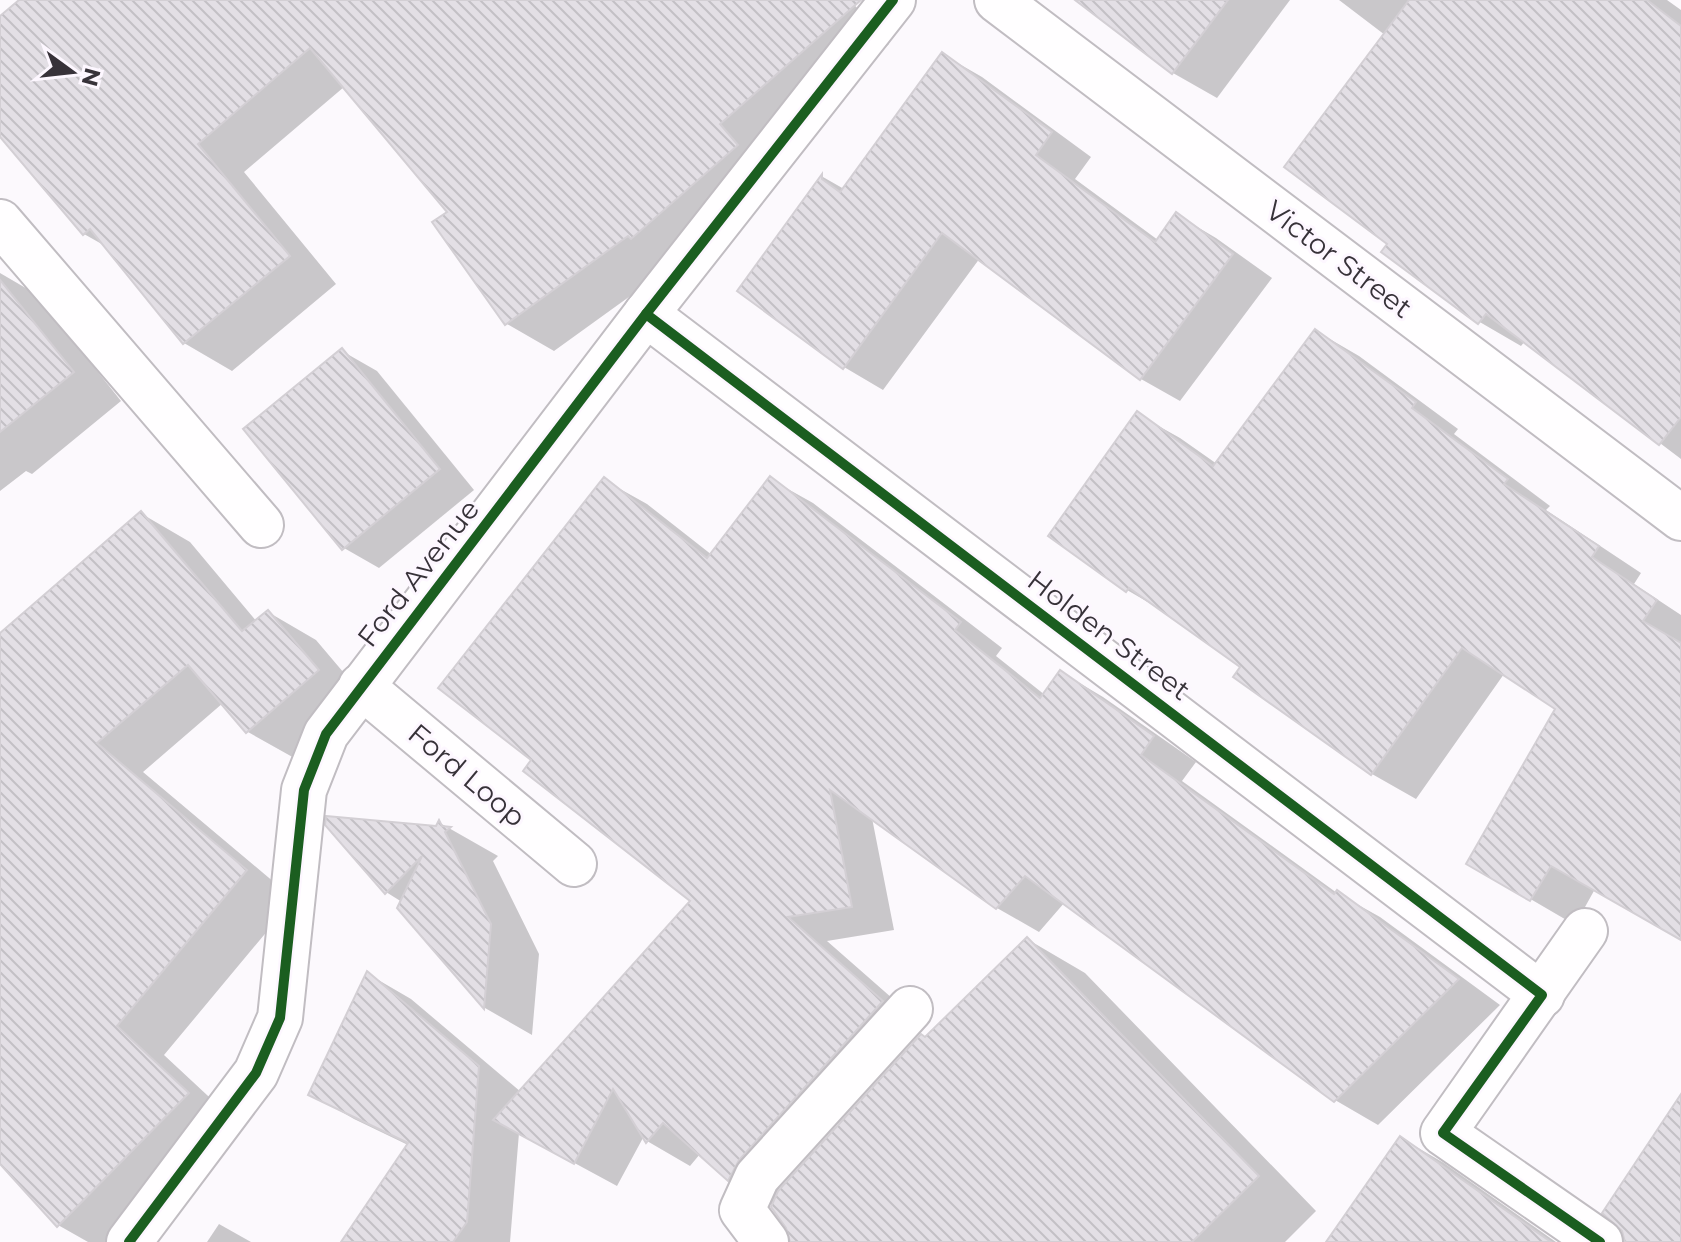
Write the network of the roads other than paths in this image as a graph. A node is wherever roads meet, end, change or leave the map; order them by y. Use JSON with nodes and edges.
{"nodes":[{"id":1,"x":893,"y":0,"type":"edge"},
{"id":2,"x":997,"y":0,"type":"edge"},
{"id":3,"x":0,"y":222,"type":"edge"},
{"id":4,"x":646,"y":314,"type":"junction"},
{"id":5,"x":1681,"y":518,"type":"edge"},
{"id":6,"x":261,"y":525,"type":"dead end"},
{"id":7,"x":361,"y":686,"type":"junction"},
{"id":8,"x":574,"y":864,"type":"dead end"},
{"id":9,"x":1585,"y":931,"type":"dead end"},
{"id":10,"x":1542,"y":995,"type":"junction"},
{"id":11,"x":910,"y":1009,"type":"dead end"},
{"id":12,"x":129,"y":1242,"type":"edge"},
{"id":13,"x":766,"y":1242,"type":"edge"},
{"id":14,"x":1600,"y":1242,"type":"edge"}],
"edges":[{"from":1,"to":4,"type":"street","name":"Ford Avenue"},
{"from":2,"to":5,"type":"street","name":"Victor Street"},
{"from":3,"to":6,"type":"street"},
{"from":4,"to":7,"type":"street","name":"Ford Avenue"},
{"from":4,"to":10,"type":"street","name":"Holden Street"},
{"from":7,"to":8,"type":"street","name":"Ford Loop"},
{"from":7,"to":12,"type":"street","name":"Ford Avenue"},
{"from":9,"to":10,"type":"street"},
{"from":10,"to":14,"type":"street"},
{"from":11,"to":13,"type":"street"}]}
